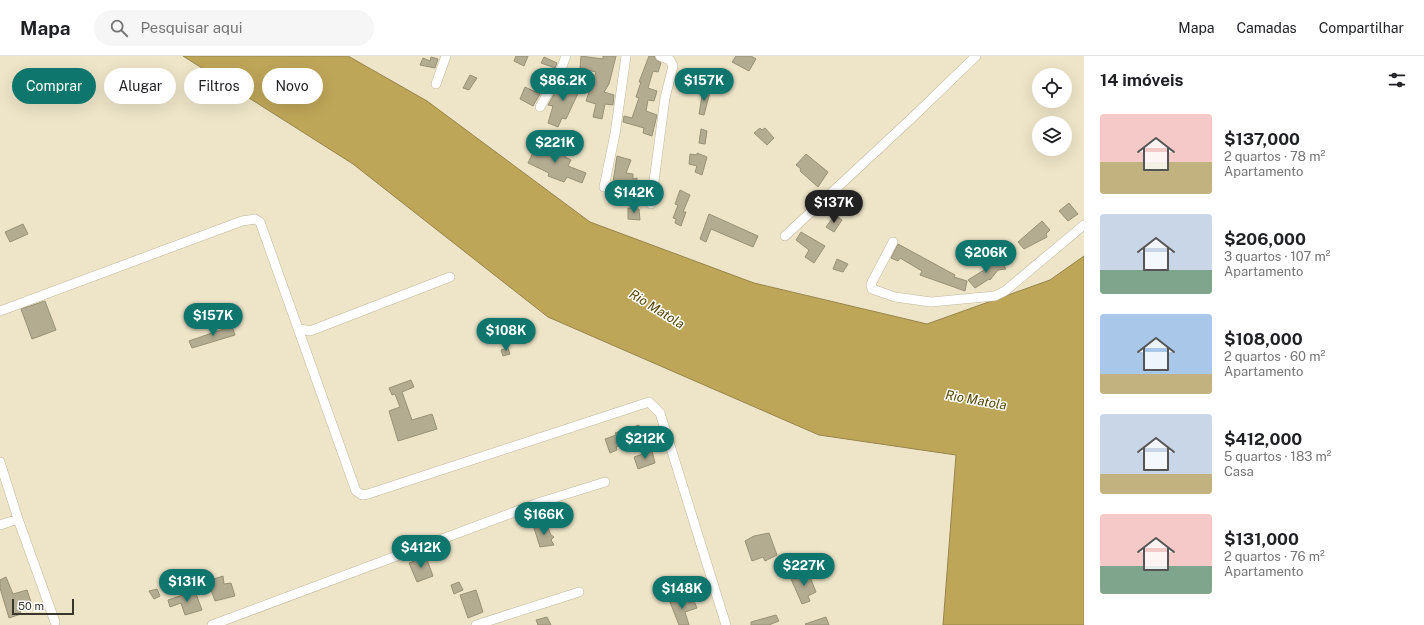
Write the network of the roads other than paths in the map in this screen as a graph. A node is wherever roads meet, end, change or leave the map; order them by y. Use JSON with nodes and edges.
{"nodes":[{"id":1,"x":446,"y":56,"type":"edge"},
{"id":2,"x":566,"y":56,"type":"edge"},
{"id":3,"x":626,"y":56,"type":"edge"},
{"id":4,"x":660,"y":56,"type":"edge"},
{"id":5,"x":976,"y":56,"type":"edge"},
{"id":6,"x":436,"y":84,"type":"dead end"},
{"id":7,"x":540,"y":107,"type":"dead end"},
{"id":8,"x":604,"y":187,"type":"dead end"},
{"id":9,"x":651,"y":204,"type":"dead end"},
{"id":10,"x":1084,"y":224,"type":"edge"},
{"id":11,"x":785,"y":236,"type":"dead end"},
{"id":12,"x":893,"y":242,"type":"dead end"},
{"id":13,"x":450,"y":277,"type":"dead end"},
{"id":14,"x":0,"y":311,"type":"edge"},
{"id":15,"x":300,"y":329,"type":"junction"},
{"id":16,"x":0,"y":462,"type":"edge"},
{"id":17,"x":605,"y":482,"type":"dead end"},
{"id":18,"x":18,"y":519,"type":"junction"},
{"id":19,"x":0,"y":525,"type":"edge"},
{"id":20,"x":579,"y":592,"type":"dead end"},
{"id":21,"x":56,"y":623,"type":"edge"},
{"id":22,"x":46,"y":625,"type":"edge"},
{"id":23,"x":212,"y":625,"type":"edge"},
{"id":24,"x":476,"y":625,"type":"edge"},
{"id":25,"x":726,"y":625,"type":"edge"}],
"edges":[{"from":1,"to":6,"type":"street"},
{"from":2,"to":7,"type":"street"},
{"from":3,"to":8,"type":"street"},
{"from":4,"to":9,"type":"street"},
{"from":5,"to":11,"type":"street"},
{"from":10,"to":12,"type":"street"},
{"from":13,"to":15,"type":"street"},
{"from":14,"to":15,"type":"street"},
{"from":15,"to":25,"type":"street"},
{"from":16,"to":18,"type":"street"},
{"from":17,"to":23,"type":"street"},
{"from":18,"to":19,"type":"street"},
{"from":18,"to":21,"type":"street"},
{"from":20,"to":24,"type":"street"},
{"from":21,"to":22,"type":"street"}]}
